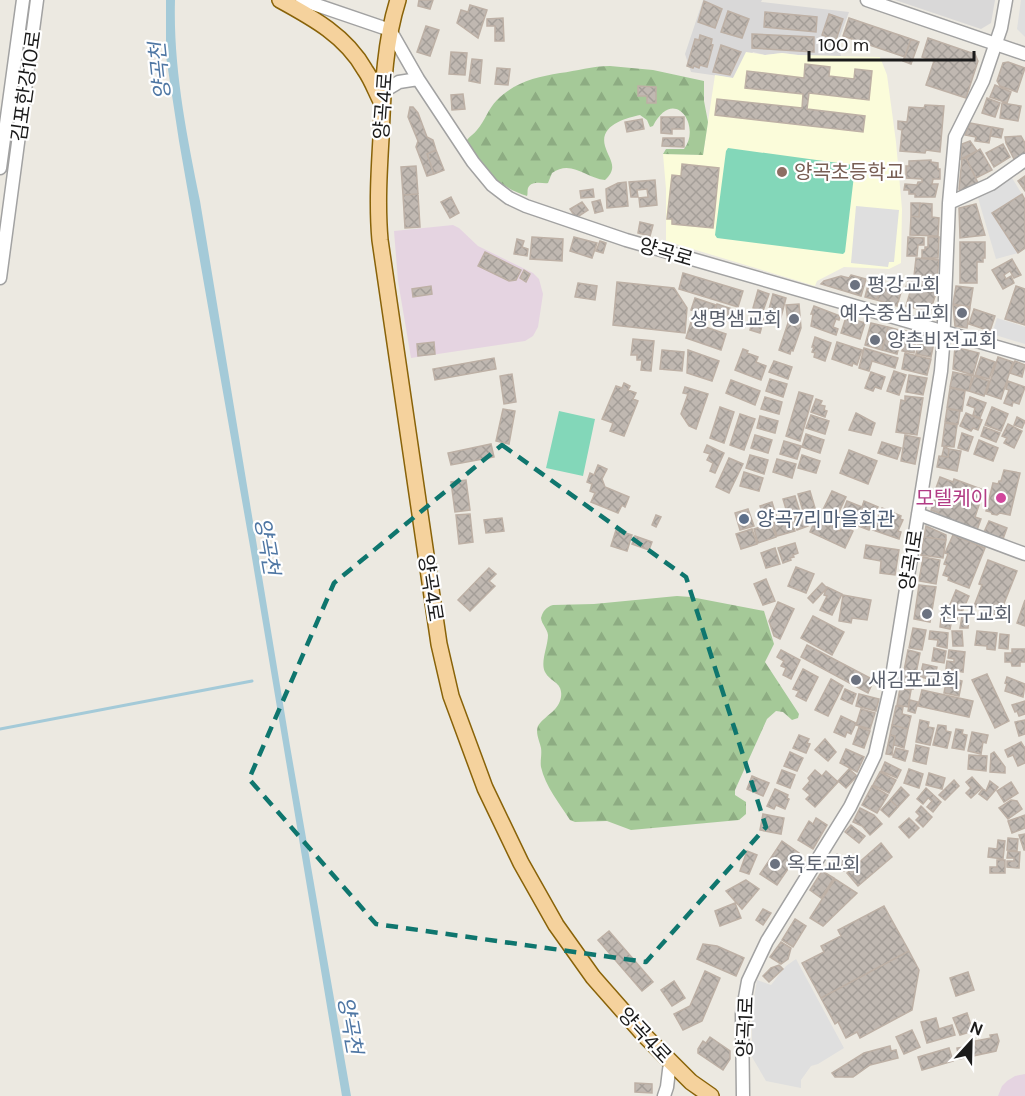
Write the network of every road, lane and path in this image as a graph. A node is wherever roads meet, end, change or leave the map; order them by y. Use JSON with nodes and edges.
{"nodes":[{"id":1,"x":22,"y":0,"type":"edge"},
{"id":2,"x":38,"y":0,"type":"edge"},
{"id":3,"x":42,"y":0,"type":"edge"},
{"id":4,"x":280,"y":0,"type":"edge"},
{"id":5,"x":302,"y":0,"type":"edge"},
{"id":6,"x":398,"y":0,"type":"edge"},
{"id":7,"x":867,"y":0,"type":"edge"},
{"id":8,"x":1006,"y":0,"type":"edge"},
{"id":9,"x":35,"y":21,"type":"junction"},
{"id":10,"x":390,"y":30,"type":"junction"},
{"id":11,"x":996,"y":44,"type":"junction"},
{"id":12,"x":1025,"y":54,"type":"edge"},
{"id":13,"x":418,"y":79,"type":"junction"},
{"id":14,"x":383,"y":97,"type":"junction"},
{"id":15,"x":1025,"y":160,"type":"edge"},
{"id":16,"x":0,"y":168,"type":"edge"},
{"id":17,"x":949,"y":203,"type":"junction"},
{"id":18,"x":0,"y":278,"type":"edge"},
{"id":19,"x":944,"y":333,"type":"junction"},
{"id":20,"x":1025,"y":355,"type":"edge"},
{"id":21,"x":918,"y":514,"type":"junction"},
{"id":22,"x":1025,"y":554,"type":"edge"},
{"id":23,"x":670,"y":1062,"type":"junction"},
{"id":24,"x":664,"y":1096,"type":"edge"},
{"id":25,"x":711,"y":1096,"type":"edge"},
{"id":26,"x":743,"y":1096,"type":"edge"}],
"edges":[{"from":1,"to":16,"type":"street","name":"김포한강10로"},
{"from":2,"to":9,"type":"street","name":"김포한강10로"},
{"from":3,"to":9,"type":"street"},
{"from":4,"to":14,"type":"main road"},
{"from":5,"to":10,"type":"street"},
{"from":6,"to":10,"type":"main road","name":"양곡4로"},
{"from":7,"to":11,"type":"street"},
{"from":8,"to":11,"type":"street","name":"양곡1로"},
{"from":9,"to":18,"type":"street","name":"김포한강10로"},
{"from":10,"to":13,"type":"street","name":"양곡로"},
{"from":10,"to":14,"type":"main road","name":"양곡4로"},
{"from":11,"to":12,"type":"street"},
{"from":11,"to":17,"type":"street","name":"양곡1로"},
{"from":13,"to":14,"type":"street"},
{"from":13,"to":19,"type":"street","name":"양곡로"},
{"from":14,"to":23,"type":"main road","name":"양곡4로"},
{"from":15,"to":17,"type":"street"},
{"from":17,"to":19,"type":"street","name":"양곡1로"},
{"from":19,"to":20,"type":"street","name":"양곡로"},
{"from":19,"to":21,"type":"street","name":"양곡1로"},
{"from":21,"to":22,"type":"street"},
{"from":21,"to":26,"type":"street","name":"양곡1로"},
{"from":23,"to":24,"type":"street"},
{"from":23,"to":25,"type":"main road","name":"양곡4로"}]}
